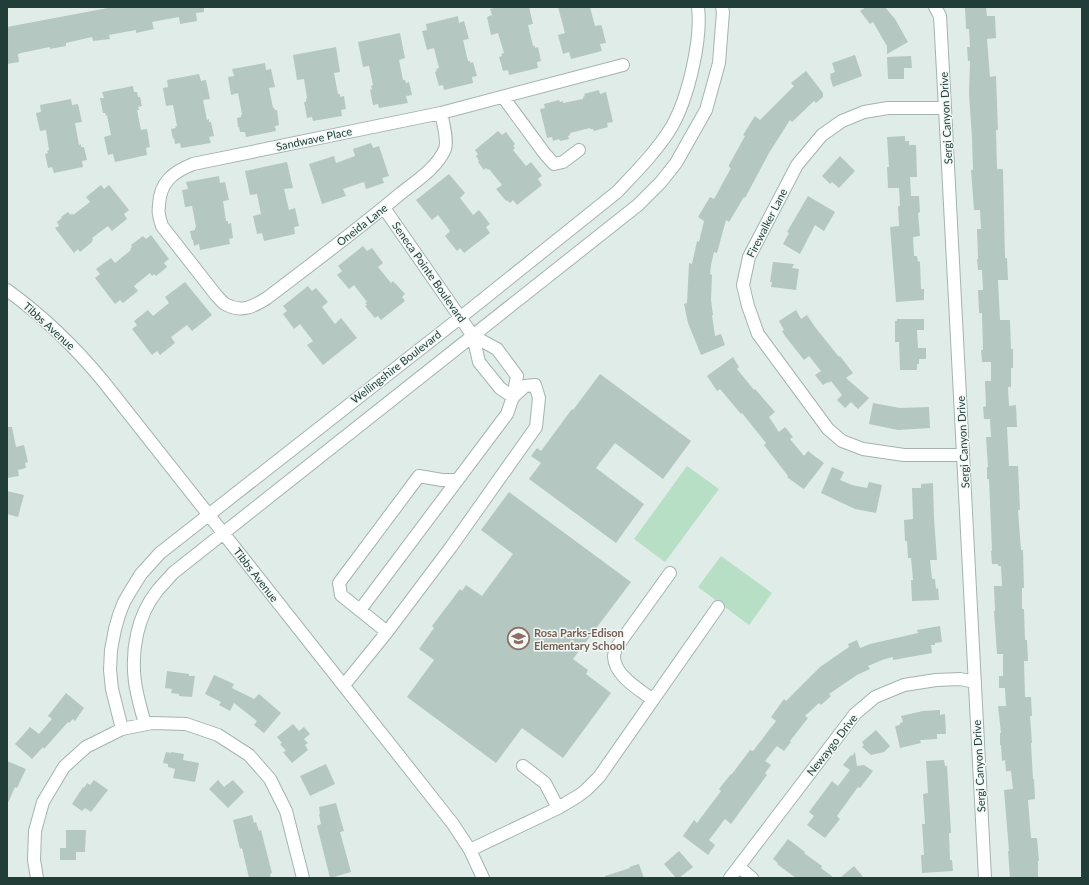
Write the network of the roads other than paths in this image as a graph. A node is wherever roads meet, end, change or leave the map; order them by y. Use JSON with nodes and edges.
{"nodes":[{"id":1,"x":698,"y":7,"type":"edge"},
{"id":2,"x":722,"y":7,"type":"edge"},
{"id":3,"x":935,"y":7,"type":"edge"},
{"id":4,"x":623,"y":65,"type":"dead end"},
{"id":5,"x":503,"y":96,"type":"junction"},
{"id":6,"x":945,"y":108,"type":"junction"},
{"id":7,"x":441,"y":113,"type":"junction"},
{"id":8,"x":580,"y":150,"type":"dead end"},
{"id":9,"x":384,"y":208,"type":"junction"},
{"id":10,"x":7,"y":290,"type":"edge"},
{"id":11,"x":240,"y":309,"type":"joint"},
{"id":12,"x":461,"y":317,"type":"junction"},
{"id":13,"x":473,"y":336,"type":"junction"},
{"id":14,"x":513,"y":397,"type":"junction"},
{"id":15,"x":963,"y":455,"type":"junction"},
{"id":16,"x":457,"y":480,"type":"junction"},
{"id":17,"x":209,"y":515,"type":"junction"},
{"id":18,"x":223,"y":533,"type":"junction"},
{"id":19,"x":670,"y":573,"type":"dead end"},
{"id":20,"x":718,"y":607,"type":"dead end"},
{"id":21,"x":360,"y":610,"type":"junction"},
{"id":22,"x":387,"y":632,"type":"junction"},
{"id":23,"x":975,"y":682,"type":"junction"},
{"id":24,"x":344,"y":685,"type":"junction"},
{"id":25,"x":652,"y":700,"type":"junction"},
{"id":26,"x":145,"y":724,"type":"junction"},
{"id":27,"x":122,"y":729,"type":"junction"},
{"id":28,"x":523,"y":766,"type":"dead end"},
{"id":29,"x":558,"y":808,"type":"junction"},
{"id":30,"x":470,"y":850,"type":"junction"},
{"id":31,"x":739,"y":867,"type":"junction"},
{"id":32,"x":37,"y":878,"type":"edge"},
{"id":33,"x":303,"y":878,"type":"edge"},
{"id":34,"x":483,"y":878,"type":"edge"},
{"id":35,"x":730,"y":878,"type":"edge"},
{"id":36,"x":752,"y":878,"type":"edge"},
{"id":37,"x":985,"y":878,"type":"edge"}],
"edges":[{"from":1,"to":12,"type":"street","name":"Wellingshire Boulevard"},
{"from":2,"to":13,"type":"street","name":"Wellingshire Boulevard"},
{"from":3,"to":6,"type":"street","name":"Sergi Canyon Drive"},
{"from":4,"to":5,"type":"street","name":"Sandwave Place"},
{"from":5,"to":7,"type":"street","name":"Sandwave Place"},
{"from":5,"to":8,"type":"street"},
{"from":6,"to":15,"type":"street","name":"Sergi Canyon Drive"},
{"from":6,"to":15,"type":"street","name":"Firewalker Lane"},
{"from":7,"to":9,"type":"street","name":"Oneida Lane"},
{"from":7,"to":11,"type":"street","name":"Sandwave Place"},
{"from":9,"to":11,"type":"street","name":"Oneida Lane"},
{"from":9,"to":12,"type":"street","name":"Seneca Pointe Boulevard"},
{"from":10,"to":17,"type":"street","name":"Tibbs Avenue"},
{"from":12,"to":13,"type":"street","name":"Seneca Pointe Boulevard"},
{"from":12,"to":17,"type":"street","name":"Wellingshire Boulevard"},
{"from":13,"to":14,"type":"street"},
{"from":13,"to":14,"type":"street"},
{"from":13,"to":18,"type":"street","name":"Wellingshire Boulevard"},
{"from":14,"to":16,"type":"street"},
{"from":14,"to":22,"type":"street"},
{"from":15,"to":23,"type":"street","name":"Sergi Canyon Drive"},
{"from":16,"to":21,"type":"street"},
{"from":16,"to":21,"type":"street"},
{"from":17,"to":18,"type":"street","name":"Tibbs Avenue"},
{"from":17,"to":27,"type":"street","name":"Wellingshire Boulevard"},
{"from":18,"to":24,"type":"street","name":"Tibbs Avenue"},
{"from":18,"to":26,"type":"street","name":"Wellingshire Boulevard"},
{"from":19,"to":25,"type":"street"},
{"from":20,"to":25,"type":"street"},
{"from":21,"to":22,"type":"street"},
{"from":22,"to":24,"type":"street"},
{"from":23,"to":31,"type":"street","name":"Newaygo Drive"},
{"from":23,"to":37,"type":"street","name":"Sergi Canyon Drive"},
{"from":24,"to":30,"type":"street","name":"Tibbs Avenue"},
{"from":25,"to":29,"type":"street"},
{"from":26,"to":27,"type":"street"},
{"from":26,"to":33,"type":"street"},
{"from":27,"to":32,"type":"street"},
{"from":28,"to":29,"type":"street"},
{"from":29,"to":30,"type":"street"},
{"from":30,"to":34,"type":"street","name":"Tibbs Avenue"},
{"from":31,"to":35,"type":"street","name":"Newaygo Drive"},
{"from":31,"to":36,"type":"street"}]}
